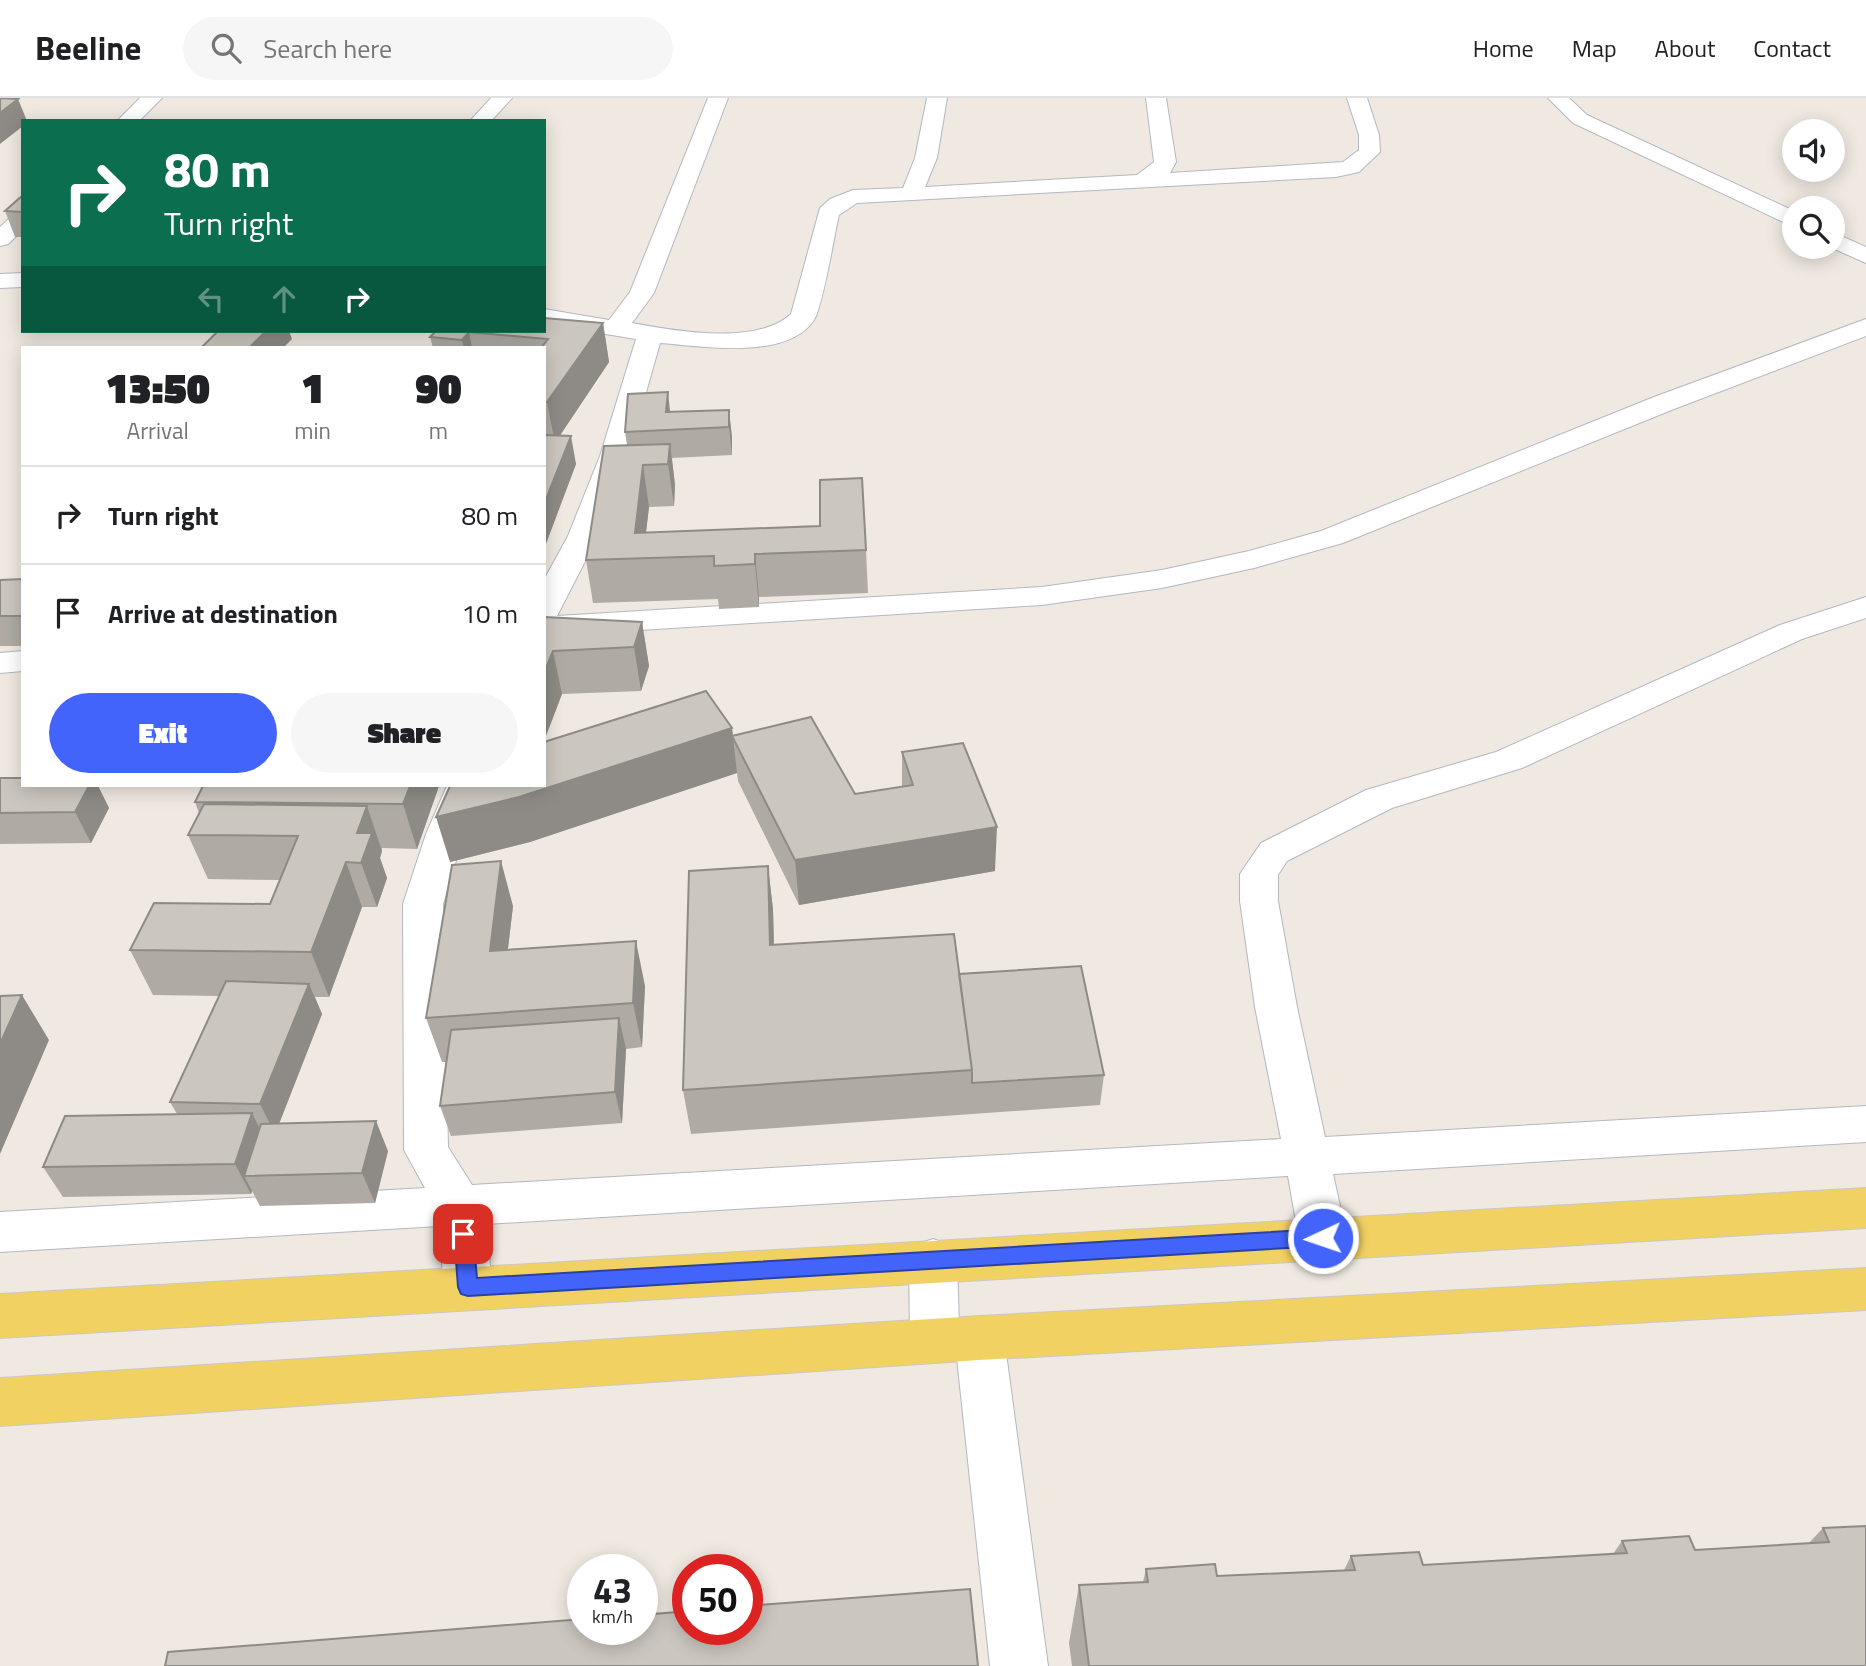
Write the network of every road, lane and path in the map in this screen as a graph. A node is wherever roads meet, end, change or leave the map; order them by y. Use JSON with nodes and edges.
{"nodes":[{"id":1,"x":152,"y":98,"type":"edge"},
{"id":2,"x":502,"y":98,"type":"edge"},
{"id":3,"x":718,"y":98,"type":"edge"},
{"id":4,"x":937,"y":98,"type":"edge"},
{"id":5,"x":1156,"y":98,"type":"edge"},
{"id":6,"x":1356,"y":98,"type":"edge"},
{"id":7,"x":1558,"y":98,"type":"edge"},
{"id":8,"x":129,"y":119,"type":"edge"},
{"id":9,"x":482,"y":119,"type":"edge"},
{"id":10,"x":1144,"y":180,"type":"junction"},
{"id":11,"x":912,"y":192,"type":"junction"},
{"id":12,"x":1782,"y":214,"type":"edge"},
{"id":13,"x":21,"y":220,"type":"edge"},
{"id":14,"x":0,"y":239,"type":"edge"},
{"id":15,"x":1845,"y":246,"type":"edge"},
{"id":16,"x":1866,"y":256,"type":"edge"},
{"id":17,"x":21,"y":280,"type":"edge"},
{"id":18,"x":0,"y":281,"type":"edge"},
{"id":19,"x":546,"y":316,"type":"edge"},
{"id":20,"x":1866,"y":327,"type":"edge"},
{"id":21,"x":616,"y":328,"type":"junction"},
{"id":22,"x":650,"y":334,"type":"junction"},
{"id":23,"x":546,"y":607,"type":"edge"},
{"id":24,"x":1866,"y":607,"type":"edge"},
{"id":25,"x":546,"y":626,"type":"edge"},
{"id":26,"x":21,"y":661,"type":"edge"},
{"id":27,"x":0,"y":663,"type":"edge"},
{"id":28,"x":465,"y":787,"type":"edge"},
{"id":29,"x":1866,"y":1124,"type":"edge"},
{"id":30,"x":1306,"y":1155,"type":"junction"},
{"id":31,"x":461,"y":1208,"type":"junction"},
{"id":32,"x":1866,"y":1208,"type":"edge"},
{"id":33,"x":0,"y":1232,"type":"edge"},
{"id":34,"x":1323,"y":1238,"type":"junction"},
{"id":35,"x":933,"y":1260,"type":"junction"},
{"id":36,"x":468,"y":1287,"type":"junction"},
{"id":37,"x":1866,"y":1289,"type":"edge"},
{"id":38,"x":0,"y":1316,"type":"edge"},
{"id":39,"x":957,"y":1339,"type":"junction"},
{"id":40,"x":0,"y":1402,"type":"edge"},
{"id":41,"x":1018,"y":1666,"type":"edge"}],
"edges":[{"from":1,"to":8,"type":"street"},
{"from":2,"to":9,"type":"street"},
{"from":3,"to":21,"type":"street"},
{"from":4,"to":11,"type":"street"},
{"from":5,"to":10,"type":"street"},
{"from":6,"to":10,"type":"street"},
{"from":7,"to":12,"type":"street"},
{"from":10,"to":11,"type":"street"},
{"from":11,"to":22,"type":"street"},
{"from":13,"to":14,"type":"street"},
{"from":15,"to":16,"type":"street"},
{"from":17,"to":18,"type":"street"},
{"from":19,"to":21,"type":"street"},
{"from":20,"to":25,"type":"street"},
{"from":21,"to":22,"type":"street"},
{"from":22,"to":23,"type":"street"},
{"from":24,"to":30,"type":"street"},
{"from":26,"to":27,"type":"street"},
{"from":28,"to":31,"type":"street"},
{"from":29,"to":30,"type":"street"},
{"from":30,"to":31,"type":"street"},
{"from":30,"to":34,"type":"street"},
{"from":31,"to":33,"type":"street"},
{"from":31,"to":36,"type":"street"},
{"from":32,"to":34,"type":"main road"},
{"from":34,"to":35,"type":"main road"},
{"from":35,"to":36,"type":"main road"},
{"from":35,"to":39,"type":"street"},
{"from":36,"to":38,"type":"main road"},
{"from":37,"to":39,"type":"main road"},
{"from":39,"to":40,"type":"main road"},
{"from":39,"to":41,"type":"street"}]}
